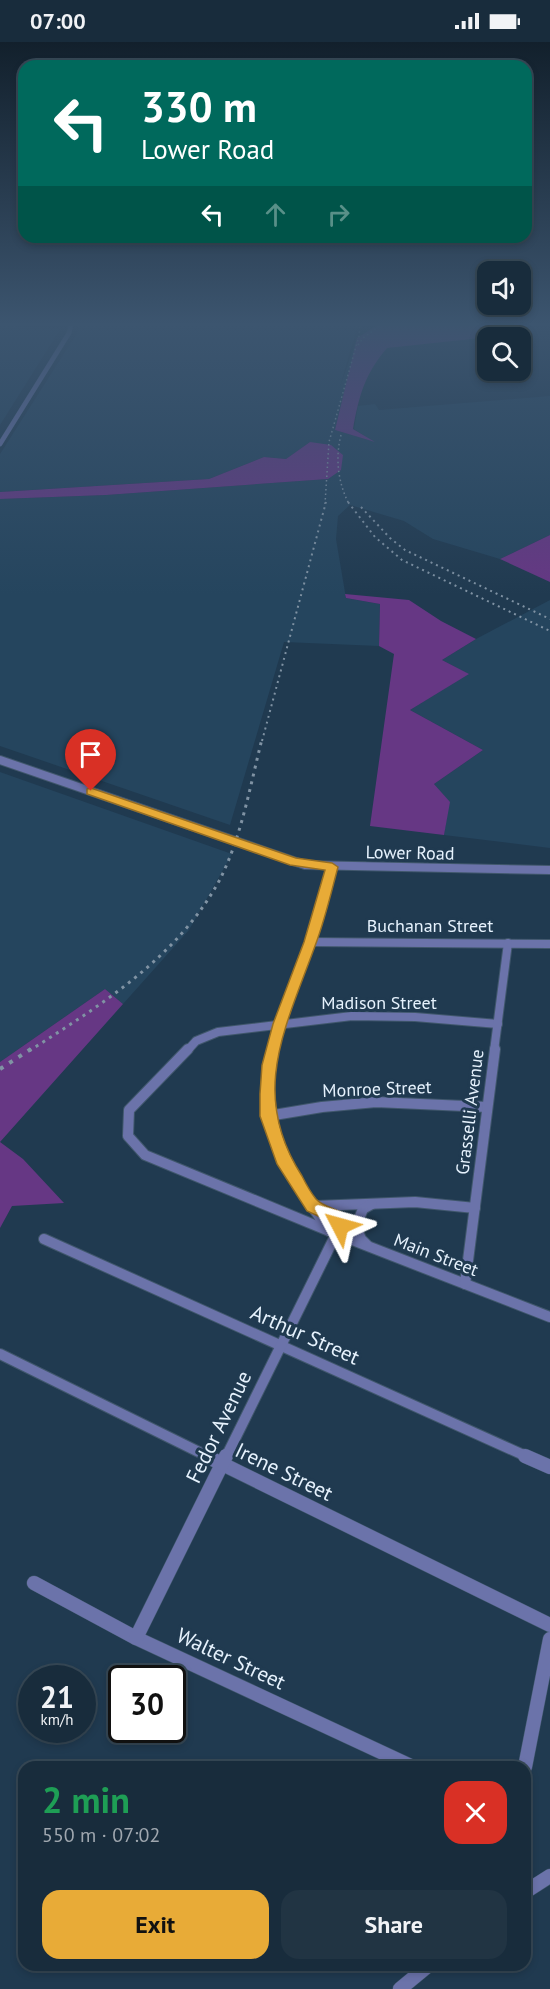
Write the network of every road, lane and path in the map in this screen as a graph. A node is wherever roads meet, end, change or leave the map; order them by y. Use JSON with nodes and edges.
{"nodes":[{"id":1,"x":19,"y":413,"type":"edge"},
{"id":2,"x":0,"y":444,"type":"edge"},
{"id":3,"x":0,"y":760,"type":"edge"},
{"id":4,"x":332,"y":867,"type":"junction"},
{"id":5,"x":550,"y":870,"type":"edge"},
{"id":6,"x":310,"y":942,"type":"junction"},
{"id":7,"x":508,"y":943,"type":"junction"},
{"id":8,"x":550,"y":944,"type":"edge"},
{"id":9,"x":280,"y":1024,"type":"junction"},
{"id":10,"x":498,"y":1024,"type":"junction"},
{"id":11,"x":487,"y":1107,"type":"junction"},
{"id":12,"x":268,"y":1116,"type":"junction"},
{"id":13,"x":145,"y":1155,"type":"joint"},
{"id":14,"x":374,"y":1203,"type":"junction"},
{"id":15,"x":312,"y":1206,"type":"junction"},
{"id":16,"x":475,"y":1208,"type":"junction"},
{"id":17,"x":333,"y":1233,"type":"junction"},
{"id":18,"x":44,"y":1239,"type":"dead end"},
{"id":19,"x":369,"y":1247,"type":"junction"},
{"id":20,"x":465,"y":1284,"type":"junction"},
{"id":21,"x":550,"y":1317,"type":"edge"},
{"id":22,"x":281,"y":1345,"type":"junction"},
{"id":23,"x":0,"y":1354,"type":"edge"},
{"id":24,"x":223,"y":1463,"type":"junction"},
{"id":25,"x":550,"y":1467,"type":"edge"},
{"id":26,"x":34,"y":1583,"type":"dead end"},
{"id":27,"x":550,"y":1625,"type":"edge"},
{"id":28,"x":136,"y":1638,"type":"junction"},
{"id":29,"x":550,"y":1639,"type":"edge"},
{"id":30,"x":400,"y":1761,"type":"edge"},
{"id":31,"x":526,"y":1761,"type":"edge"},
{"id":32,"x":550,"y":1876,"type":"edge"},
{"id":33,"x":531,"y":1888,"type":"edge"},
{"id":34,"x":422,"y":1971,"type":"edge"},
{"id":35,"x":400,"y":1989,"type":"edge"}],
"edges":[{"from":1,"to":2,"type":"street"},
{"from":3,"to":4,"type":"street","name":"Lower Road"},
{"from":4,"to":5,"type":"street","name":"Lower Road"},
{"from":4,"to":6,"type":"street"},
{"from":6,"to":7,"type":"street","name":"Buchanan Street"},
{"from":6,"to":9,"type":"street"},
{"from":7,"to":8,"type":"street","name":"Buchanan Street"},
{"from":7,"to":10,"type":"street","name":"Grasselli Avenue"},
{"from":9,"to":10,"type":"street","name":"Madison Street"},
{"from":9,"to":12,"type":"street"},
{"from":9,"to":13,"type":"street","name":"Madison Street"},
{"from":10,"to":11,"type":"street","name":"Grasselli Avenue"},
{"from":11,"to":12,"type":"street","name":"Monroe Street"},
{"from":11,"to":16,"type":"street","name":"Grasselli Avenue"},
{"from":12,"to":15,"type":"street"},
{"from":13,"to":17,"type":"street","name":"Main Street"},
{"from":14,"to":15,"type":"street"},
{"from":14,"to":16,"type":"street"},
{"from":14,"to":19,"type":"street"},
{"from":15,"to":17,"type":"street"},
{"from":16,"to":20,"type":"street","name":"Grasselli Avenue"},
{"from":17,"to":19,"type":"street","name":"Main Street"},
{"from":17,"to":22,"type":"street","name":"Fedor Avenue"},
{"from":18,"to":22,"type":"street","name":"Arthur Street"},
{"from":19,"to":20,"type":"street","name":"Main Street"},
{"from":20,"to":21,"type":"street","name":"Main Street"},
{"from":22,"to":24,"type":"street","name":"Fedor Avenue"},
{"from":22,"to":25,"type":"street","name":"Arthur Street"},
{"from":23,"to":24,"type":"street","name":"Irene Street"},
{"from":24,"to":27,"type":"street","name":"Irene Street"},
{"from":24,"to":28,"type":"street","name":"Fedor Avenue"},
{"from":26,"to":28,"type":"street","name":"Walter Street"},
{"from":28,"to":30,"type":"street","name":"Walter Street"},
{"from":29,"to":31,"type":"street"},
{"from":32,"to":33,"type":"street"},
{"from":34,"to":35,"type":"street"}]}
